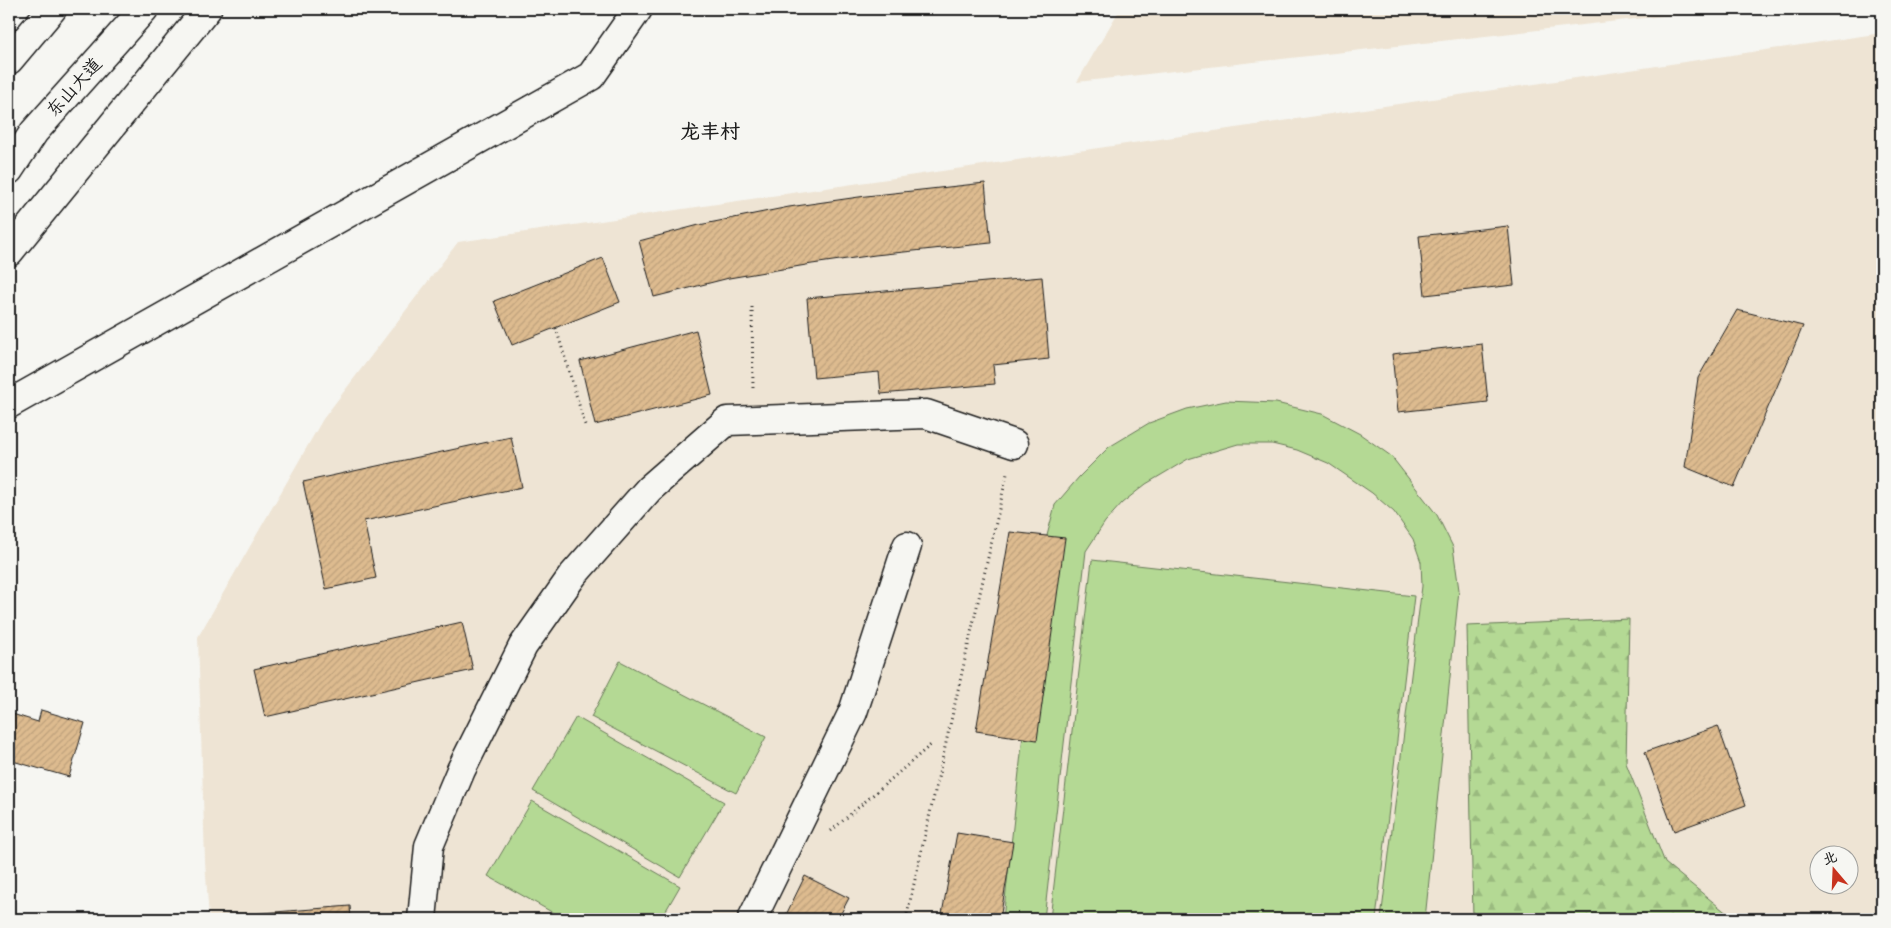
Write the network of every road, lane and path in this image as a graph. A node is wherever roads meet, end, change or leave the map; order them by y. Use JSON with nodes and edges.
{"nodes":[{"id":1,"x":52,"y":9,"type":"edge"},
{"id":2,"x":144,"y":9,"type":"edge"},
{"id":3,"x":207,"y":9,"type":"edge"},
{"id":4,"x":638,"y":9,"type":"edge"},
{"id":5,"x":9,"y":60,"type":"edge"},
{"id":6,"x":9,"y":170,"type":"edge"},
{"id":7,"x":9,"y":252,"type":"edge"},
{"id":8,"x":752,"y":307,"type":"dead end"},
{"id":9,"x":556,"y":328,"type":"dead end"},
{"id":10,"x":753,"y":389,"type":"dead end"},
{"id":11,"x":9,"y":404,"type":"edge"},
{"id":12,"x":586,"y":428,"type":"dead end"},
{"id":13,"x":1014,"y":444,"type":"joint"},
{"id":14,"x":907,"y":546,"type":"dead end"},
{"id":15,"x":933,"y":743,"type":"dead end"},
{"id":16,"x":829,"y":832,"type":"dead end"},
{"id":17,"x":422,"y":919,"type":"edge"},
{"id":18,"x":752,"y":919,"type":"edge"},
{"id":19,"x":906,"y":919,"type":"edge"}],
"edges":[{"from":1,"to":5,"type":"street"},
{"from":2,"to":6,"type":"street","name":"东山大道"},
{"from":3,"to":7,"type":"street"},
{"from":4,"to":11,"type":"street"},
{"from":8,"to":10,"type":"path"},
{"from":9,"to":12,"type":"path"},
{"from":13,"to":17,"type":"street"},
{"from":13,"to":19,"type":"path"},
{"from":14,"to":18,"type":"street"},
{"from":15,"to":16,"type":"path"}]}
